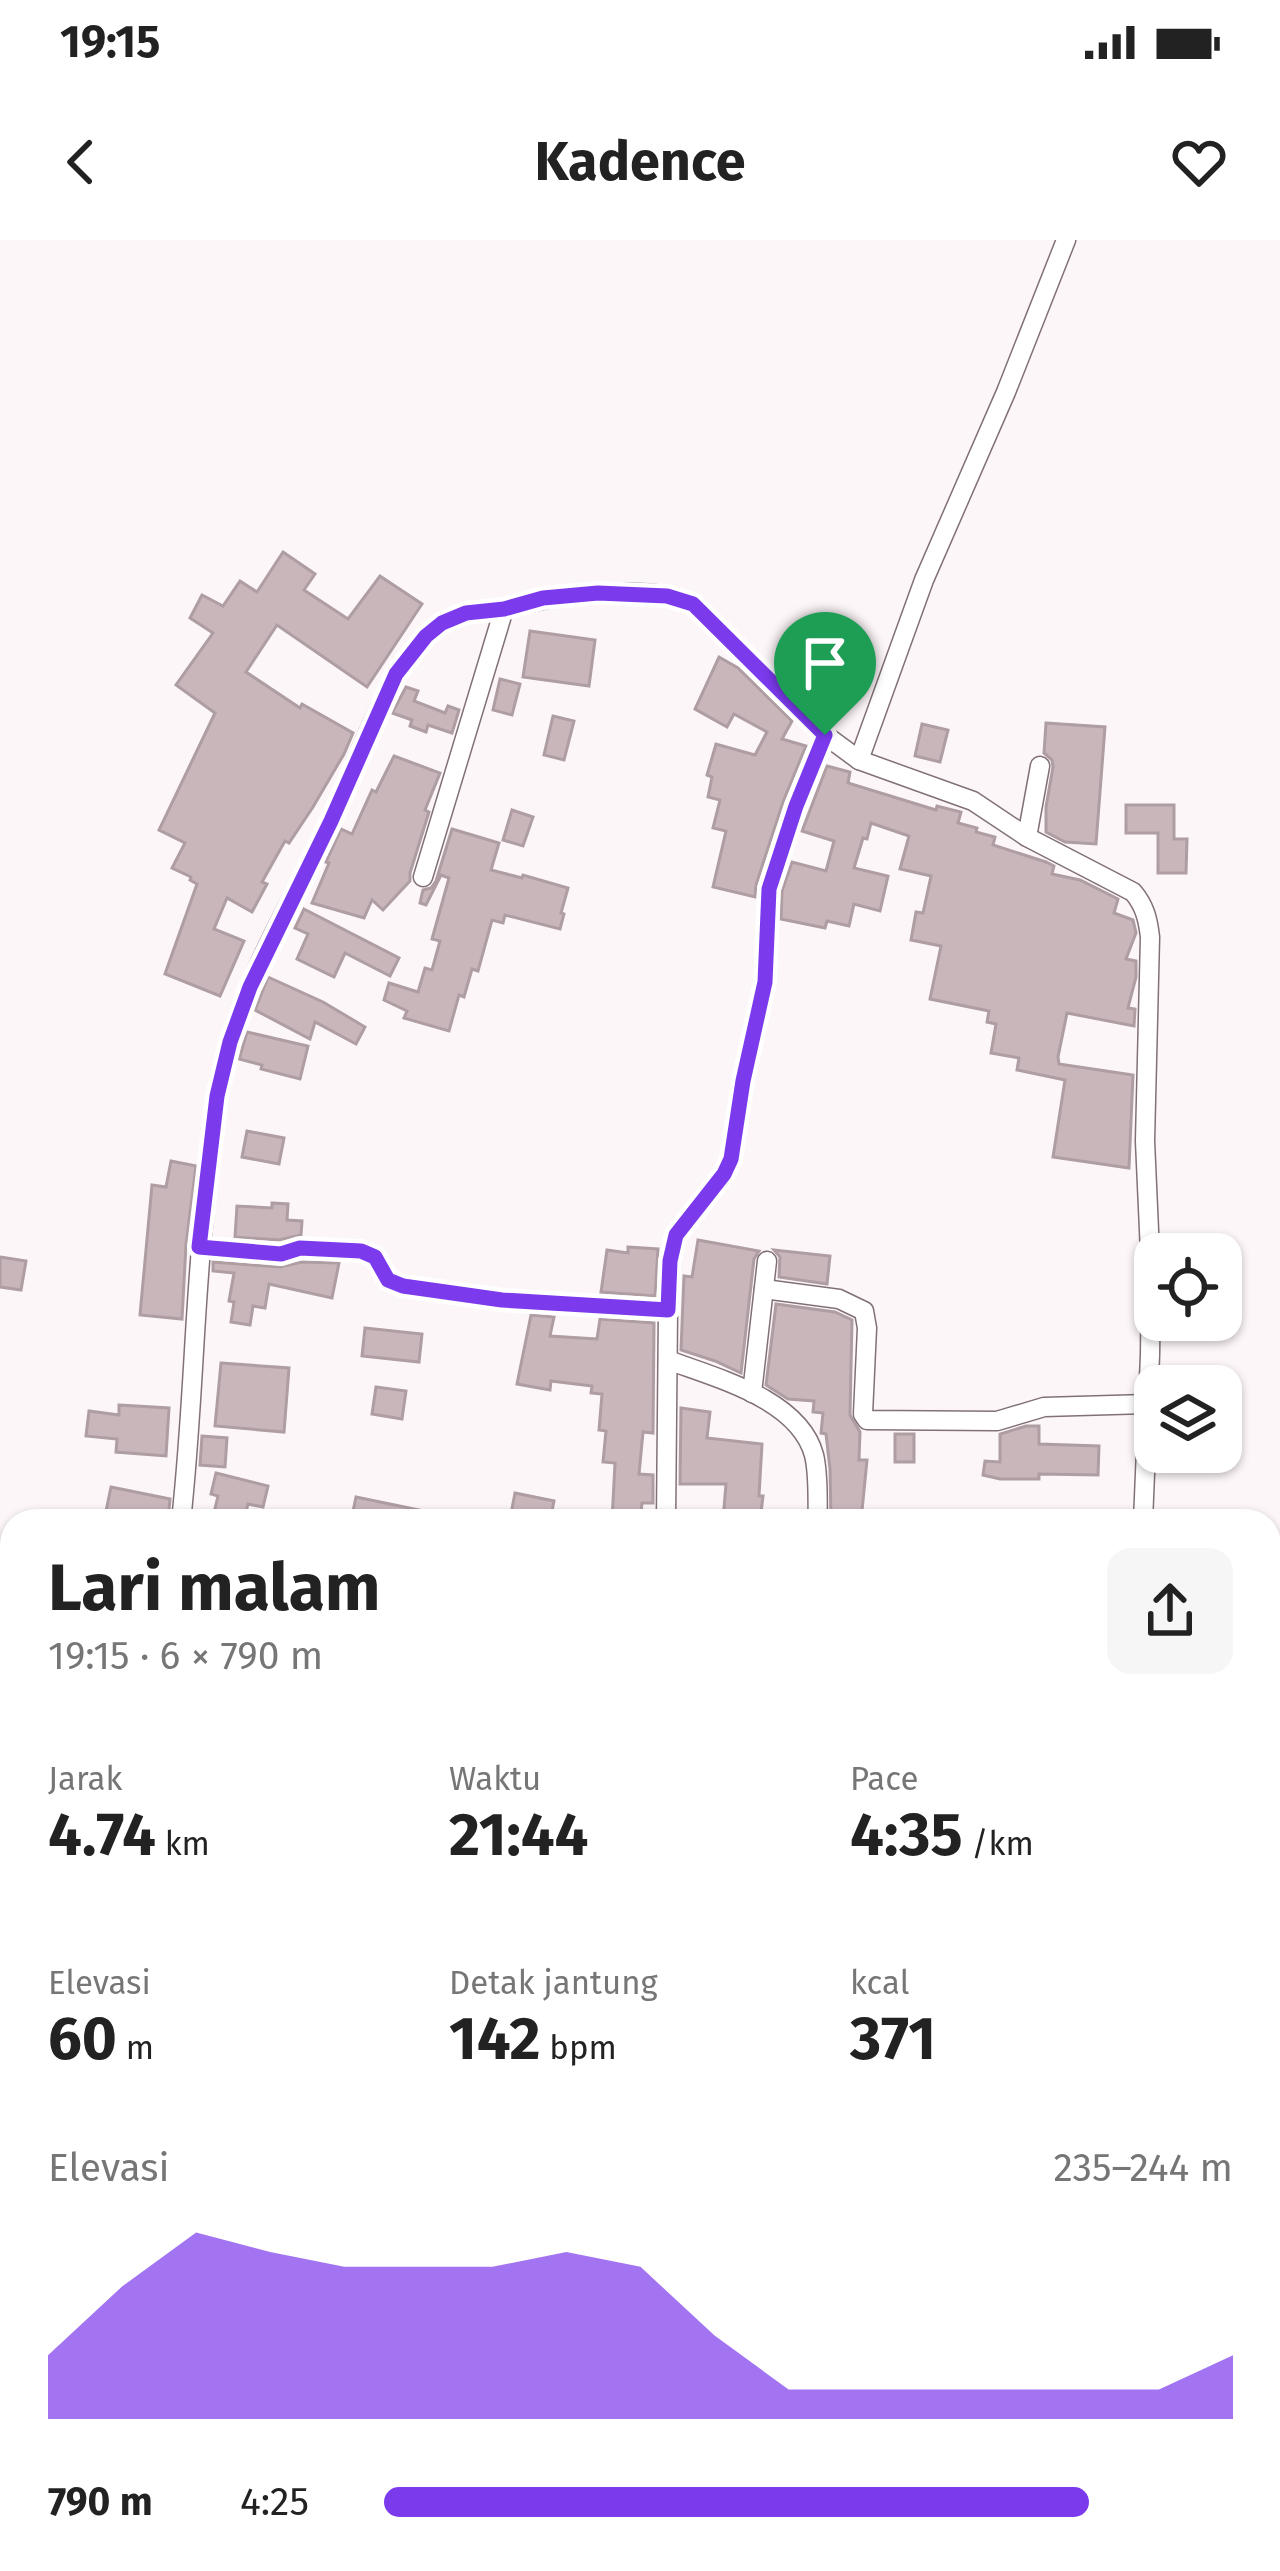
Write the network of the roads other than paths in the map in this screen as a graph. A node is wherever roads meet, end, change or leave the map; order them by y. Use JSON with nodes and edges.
{"nodes":[{"id":1,"x":1066,"y":240,"type":"edge"},
{"id":2,"x":504,"y":609,"type":"junction"},
{"id":3,"x":825,"y":735,"type":"junction"},
{"id":4,"x":860,"y":760,"type":"junction"},
{"id":5,"x":1040,"y":766,"type":"dead end"},
{"id":6,"x":1027,"y":837,"type":"junction"},
{"id":7,"x":423,"y":877,"type":"dead end"},
{"id":8,"x":199,"y":1247,"type":"junction"},
{"id":9,"x":767,"y":1261,"type":"dead end"},
{"id":10,"x":764,"y":1289,"type":"junction"},
{"id":11,"x":668,"y":1310,"type":"junction"},
{"id":12,"x":668,"y":1360,"type":"junction"},
{"id":13,"x":1149,"y":1365,"type":"edge"},
{"id":14,"x":752,"y":1393,"type":"junction"},
{"id":15,"x":1134,"y":1404,"type":"edge"},
{"id":16,"x":1145,"y":1473,"type":"edge"},
{"id":17,"x":182,"y":1509,"type":"edge"},
{"id":18,"x":666,"y":1509,"type":"edge"},
{"id":19,"x":817,"y":1509,"type":"edge"},
{"id":20,"x":1143,"y":1509,"type":"edge"}],
"edges":[{"from":1,"to":4,"type":"street"},
{"from":2,"to":3,"type":"street"},
{"from":2,"to":7,"type":"street"},
{"from":2,"to":8,"type":"street"},
{"from":3,"to":4,"type":"street"},
{"from":3,"to":11,"type":"street"},
{"from":4,"to":6,"type":"street"},
{"from":5,"to":6,"type":"street"},
{"from":6,"to":13,"type":"street"},
{"from":8,"to":11,"type":"street"},
{"from":8,"to":17,"type":"street"},
{"from":9,"to":10,"type":"street"},
{"from":10,"to":14,"type":"street"},
{"from":10,"to":15,"type":"street"},
{"from":11,"to":12,"type":"street"},
{"from":12,"to":14,"type":"street"},
{"from":12,"to":18,"type":"street"},
{"from":14,"to":19,"type":"street"},
{"from":16,"to":20,"type":"street"}]}
